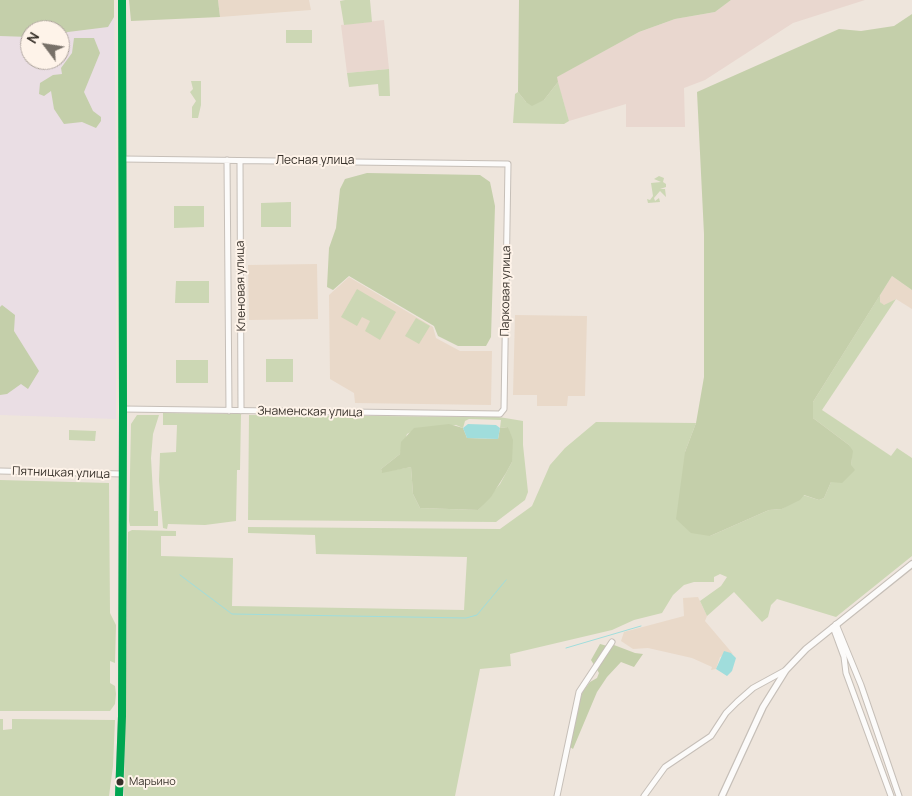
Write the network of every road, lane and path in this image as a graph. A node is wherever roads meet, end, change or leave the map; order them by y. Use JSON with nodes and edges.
{"nodes":[{"id":1,"x":122,"y":0,"type":"edge"},
{"id":2,"x":123,"y":159,"type":"junction"},
{"id":3,"x":227,"y":160,"type":"junction"},
{"id":4,"x":240,"y":160,"type":"junction"},
{"id":5,"x":508,"y":164,"type":"joint"},
{"id":6,"x":124,"y":410,"type":"junction"},
{"id":7,"x":229,"y":410,"type":"junction"},
{"id":8,"x":241,"y":411,"type":"junction"},
{"id":9,"x":498,"y":414,"type":"joint"},
{"id":10,"x":0,"y":471,"type":"edge"},
{"id":11,"x":122,"y":474,"type":"junction"},
{"id":12,"x":912,"y":564,"type":"edge"},
{"id":13,"x":835,"y":626,"type":"junction"},
{"id":14,"x":612,"y":642,"type":"dead end"},
{"id":15,"x":786,"y":670,"type":"junction"},
{"id":16,"x":119,"y":796,"type":"edge"},
{"id":17,"x":557,"y":796,"type":"edge"},
{"id":18,"x":644,"y":796,"type":"edge"},
{"id":19,"x":722,"y":796,"type":"edge"},
{"id":20,"x":890,"y":796,"type":"edge"},
{"id":21,"x":899,"y":796,"type":"edge"}],
"edges":[{"from":1,"to":2,"type":"street"},
{"from":2,"to":3,"type":"street","name":"Лесная улица"},
{"from":2,"to":6,"type":"street"},
{"from":3,"to":4,"type":"street","name":"Лесная улица"},
{"from":3,"to":7,"type":"street","name":"Кленовая улица"},
{"from":4,"to":5,"type":"street","name":"Лесная улица"},
{"from":4,"to":8,"type":"street","name":"Кленовая улица"},
{"from":5,"to":9,"type":"street","name":"Парковая улица"},
{"from":6,"to":7,"type":"street","name":"Знаменская улица"},
{"from":6,"to":11,"type":"street"},
{"from":7,"to":8,"type":"street","name":"Знаменская улица"},
{"from":8,"to":9,"type":"street","name":"Знаменская улица"},
{"from":10,"to":11,"type":"street","name":"Пятницкая улица"},
{"from":11,"to":16,"type":"street"},
{"from":12,"to":13,"type":"street"},
{"from":13,"to":15,"type":"street"},
{"from":13,"to":20,"type":"street"},
{"from":13,"to":21,"type":"street"},
{"from":14,"to":17,"type":"street"},
{"from":15,"to":18,"type":"street"},
{"from":15,"to":19,"type":"street"}]}
